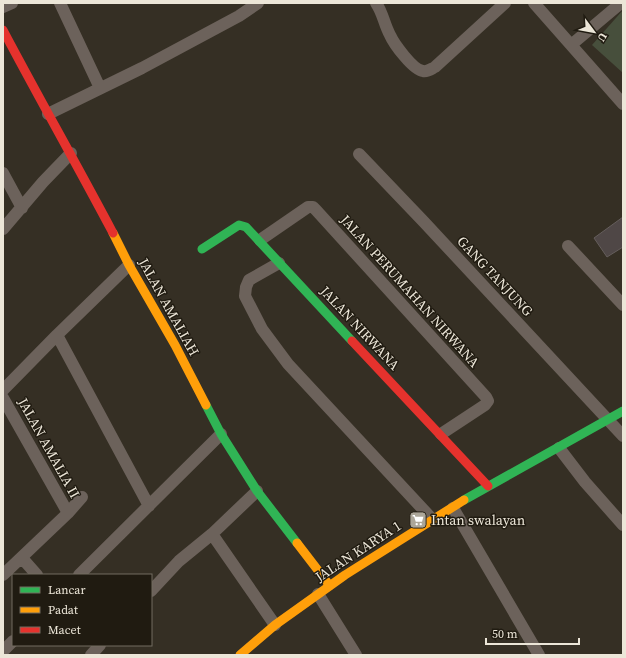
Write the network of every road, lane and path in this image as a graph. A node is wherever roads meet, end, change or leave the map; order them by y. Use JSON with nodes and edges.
{"nodes":[{"id":1,"x":12,"y":3,"type":"edge"},
{"id":2,"x":60,"y":3,"type":"edge"},
{"id":3,"x":258,"y":3,"type":"edge"},
{"id":4,"x":505,"y":3,"type":"edge"},
{"id":5,"x":534,"y":3,"type":"edge"},
{"id":6,"x":621,"y":3,"type":"edge"},
{"id":7,"x":383,"y":6,"type":"edge"},
{"id":8,"x":3,"y":8,"type":"edge"},
{"id":9,"x":3,"y":30,"type":"edge"},
{"id":10,"x":571,"y":45,"type":"junction"},
{"id":11,"x":100,"y":88,"type":"junction"},
{"id":12,"x":623,"y":104,"type":"edge"},
{"id":13,"x":48,"y":114,"type":"junction"},
{"id":14,"x":71,"y":153,"type":"junction"},
{"id":15,"x":359,"y":154,"type":"dead end"},
{"id":16,"x":3,"y":173,"type":"edge"},
{"id":17,"x":22,"y":208,"type":"junction"},
{"id":18,"x":3,"y":229,"type":"edge"},
{"id":19,"x":260,"y":240,"type":"junction"},
{"id":20,"x":568,"y":246,"type":"dead end"},
{"id":21,"x":202,"y":249,"type":"dead end"},
{"id":22,"x":279,"y":262,"type":"junction"},
{"id":23,"x":129,"y":265,"type":"junction"},
{"id":24,"x":623,"y":305,"type":"edge"},
{"id":25,"x":57,"y":335,"type":"junction"},
{"id":26,"x":3,"y":390,"type":"edge"},
{"id":27,"x":3,"y":398,"type":"edge"},
{"id":28,"x":623,"y":411,"type":"edge"},
{"id":29,"x":608,"y":420,"type":"junction"},
{"id":30,"x":221,"y":434,"type":"junction"},
{"id":31,"x":441,"y":434,"type":"junction"},
{"id":32,"x":623,"y":436,"type":"edge"},
{"id":33,"x":558,"y":448,"type":"junction"},
{"id":34,"x":488,"y":486,"type":"junction"},
{"id":35,"x":257,"y":491,"type":"junction"},
{"id":36,"x":82,"y":498,"type":"dead end"},
{"id":37,"x":149,"y":506,"type":"junction"},
{"id":38,"x":453,"y":508,"type":"junction"},
{"id":39,"x":68,"y":514,"type":"junction"},
{"id":40,"x":432,"y":520,"type":"junction"},
{"id":41,"x":623,"y":525,"type":"edge"},
{"id":42,"x":212,"y":534,"type":"junction"},
{"id":43,"x":22,"y":558,"type":"junction"},
{"id":44,"x":5,"y":569,"type":"edge"},
{"id":45,"x":36,"y":574,"type":"edge"},
{"id":46,"x":80,"y":574,"type":"edge"},
{"id":47,"x":330,"y":586,"type":"junction"},
{"id":48,"x":152,"y":590,"type":"edge"},
{"id":49,"x":318,"y":594,"type":"junction"},
{"id":50,"x":275,"y":625,"type":"junction"},
{"id":51,"x":12,"y":642,"type":"edge"},
{"id":52,"x":99,"y":646,"type":"edge"},
{"id":53,"x":3,"y":651,"type":"edge"},
{"id":54,"x":90,"y":655,"type":"edge"},
{"id":55,"x":240,"y":655,"type":"edge"},
{"id":56,"x":356,"y":655,"type":"edge"},
{"id":57,"x":539,"y":655,"type":"edge"}],
"edges":[{"from":1,"to":8,"type":"street"},
{"from":2,"to":11,"type":"street"},
{"from":3,"to":11,"type":"street"},
{"from":4,"to":7,"type":"street"},
{"from":5,"to":10,"type":"street"},
{"from":6,"to":10,"type":"street"},
{"from":9,"to":13,"type":"street","name":"JALAN AMALIAH"},
{"from":10,"to":12,"type":"street"},
{"from":11,"to":13,"type":"street"},
{"from":13,"to":14,"type":"street","name":"JALAN AMALIAH"},
{"from":14,"to":17,"type":"street"},
{"from":14,"to":23,"type":"street","name":"JALAN AMALIAH"},
{"from":15,"to":29,"type":"street","name":"GANG TANJUNG"},
{"from":16,"to":17,"type":"street"},
{"from":17,"to":18,"type":"street"},
{"from":19,"to":21,"type":"street","name":"JALAN NIRWANA"},
{"from":19,"to":22,"type":"street","name":"JALAN NIRWANA"},
{"from":19,"to":31,"type":"street","name":"JALAN PERUMAHAN NIRWANA"},
{"from":20,"to":24,"type":"street"},
{"from":22,"to":31,"type":"street","name":"JALAN NIRWANA"},
{"from":22,"to":40,"type":"street"},
{"from":23,"to":25,"type":"street"},
{"from":23,"to":30,"type":"street","name":"JALAN AMALIAH"},
{"from":25,"to":26,"type":"street"},
{"from":25,"to":37,"type":"street"},
{"from":27,"to":39,"type":"street","name":"JALAN AMALIA II"},
{"from":28,"to":29,"type":"street","name":"JALAN KARYA 1"},
{"from":29,"to":32,"type":"street","name":"GANG TANJUNG"},
{"from":29,"to":33,"type":"street","name":"JALAN KARYA 1"},
{"from":30,"to":35,"type":"street","name":"JALAN AMALIAH"},
{"from":30,"to":37,"type":"street"},
{"from":31,"to":34,"type":"street","name":"JALAN NIRWANA"},
{"from":33,"to":34,"type":"street","name":"JALAN KARYA 1"},
{"from":33,"to":41,"type":"street"},
{"from":34,"to":38,"type":"street","name":"JALAN KARYA 1"},
{"from":35,"to":42,"type":"street"},
{"from":35,"to":47,"type":"street","name":"JALAN AMALIAH"},
{"from":36,"to":39,"type":"street"},
{"from":37,"to":46,"type":"street"},
{"from":38,"to":40,"type":"street","name":"JALAN KARYA 1"},
{"from":38,"to":57,"type":"street"},
{"from":39,"to":43,"type":"street"},
{"from":40,"to":47,"type":"street","name":"JALAN KARYA 1"},
{"from":42,"to":48,"type":"street"},
{"from":42,"to":50,"type":"street"},
{"from":43,"to":44,"type":"street"},
{"from":43,"to":45,"type":"street"},
{"from":47,"to":49,"type":"street","name":"JALAN KARYA 1"},
{"from":49,"to":50,"type":"street","name":"JALAN KARYA 1"},
{"from":49,"to":56,"type":"street"},
{"from":50,"to":55,"type":"street","name":"JALAN KARYA 1"},
{"from":51,"to":53,"type":"street"},
{"from":52,"to":54,"type":"street"}]}
